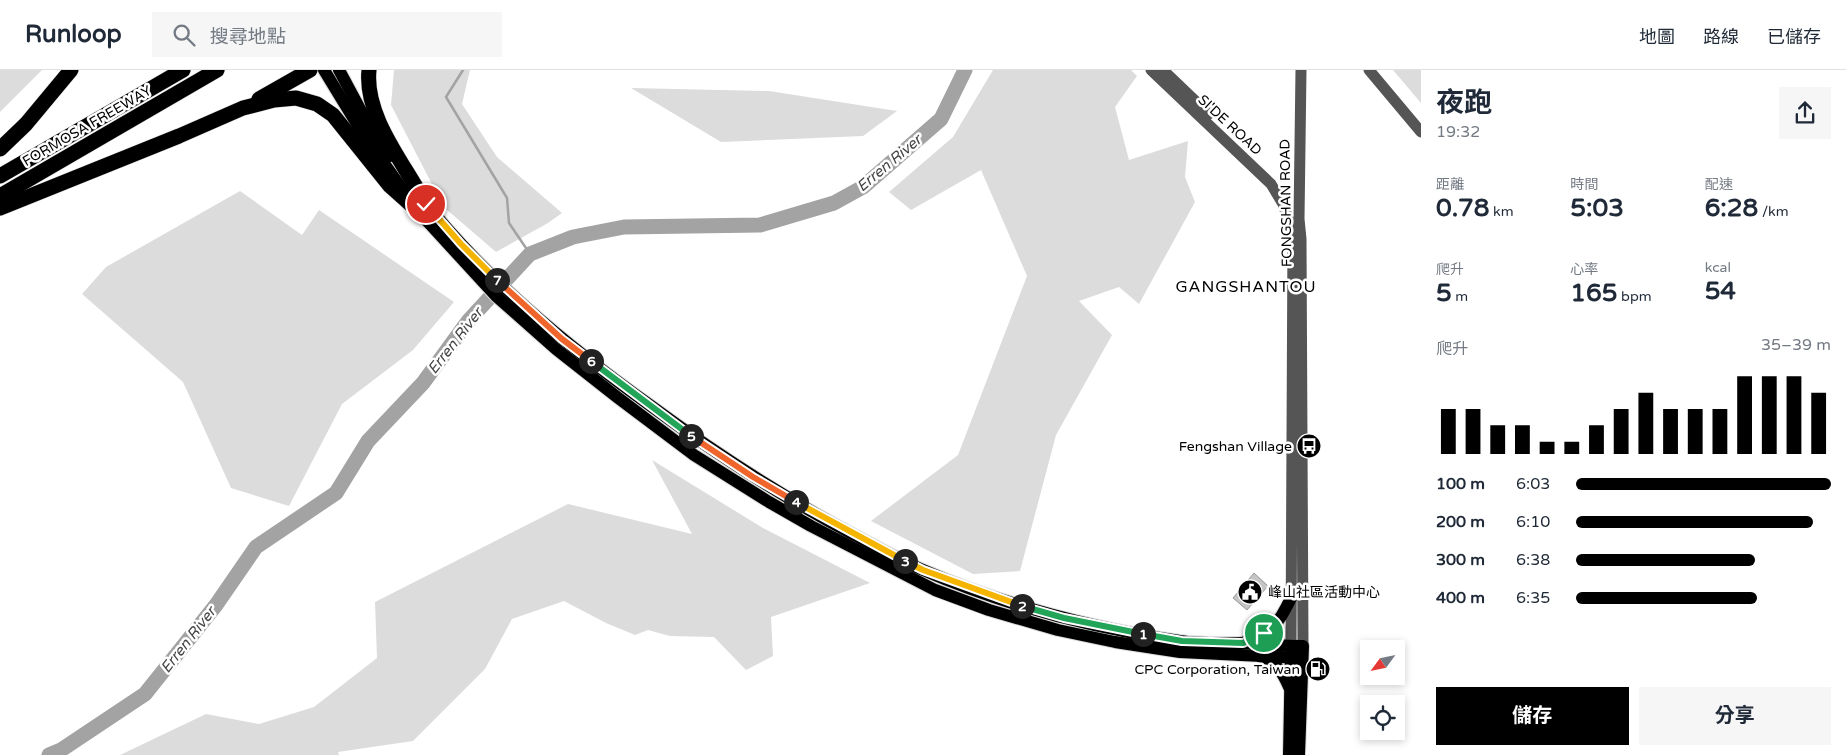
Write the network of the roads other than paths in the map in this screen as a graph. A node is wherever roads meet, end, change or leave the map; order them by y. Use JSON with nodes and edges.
{"nodes":[{"id":1,"x":71,"y":70,"type":"edge"},
{"id":2,"x":182,"y":70,"type":"edge"},
{"id":3,"x":217,"y":70,"type":"edge"},
{"id":4,"x":310,"y":70,"type":"edge"},
{"id":5,"x":324,"y":70,"type":"edge"},
{"id":6,"x":339,"y":70,"type":"edge"},
{"id":7,"x":369,"y":70,"type":"edge"},
{"id":8,"x":1151,"y":70,"type":"edge"},
{"id":9,"x":1163,"y":70,"type":"edge"},
{"id":10,"x":1301,"y":70,"type":"edge"},
{"id":11,"x":1369,"y":70,"type":"edge"},
{"id":12,"x":243,"y":108,"type":"junction"},
{"id":13,"x":1421,"y":132,"type":"edge"},
{"id":14,"x":0,"y":148,"type":"edge"},
{"id":15,"x":0,"y":176,"type":"edge"},
{"id":16,"x":0,"y":196,"type":"edge"},
{"id":17,"x":0,"y":208,"type":"edge"},
{"id":18,"x":424,"y":211,"type":"junction"},
{"id":19,"x":1299,"y":219,"type":"junction"},
{"id":20,"x":1293,"y":233,"type":"junction"},
{"id":21,"x":1290,"y":598,"type":"junction"},
{"id":22,"x":1243,"y":649,"type":"junction"},
{"id":23,"x":1297,"y":652,"type":"junction"},
{"id":24,"x":1290,"y":690,"type":"junction"},
{"id":25,"x":1289,"y":755,"type":"edge"},
{"id":26,"x":1299,"y":755,"type":"edge"}],
"edges":[{"from":1,"to":14,"type":"highway"},
{"from":2,"to":15,"type":"highway","name":"FORMOSA FREEWAY"},
{"from":3,"to":16,"type":"highway","name":"FORMOSA FREEWAY"},
{"from":4,"to":12,"type":"highway"},
{"from":5,"to":18,"type":"main road"},
{"from":6,"to":18,"type":"main road"},
{"from":7,"to":18,"type":"highway"},
{"from":8,"to":20,"type":"street","name":"SI'DE ROAD"},
{"from":9,"to":19,"type":"street","name":"SI'DE ROAD"},
{"from":10,"to":19,"type":"street","name":"FONGSHAN ROAD"},
{"from":11,"to":13,"type":"street"},
{"from":12,"to":17,"type":"highway"},
{"from":12,"to":18,"type":"highway"},
{"from":18,"to":22,"type":"main road"},
{"from":18,"to":22,"type":"main road"},
{"from":19,"to":20,"type":"street"},
{"from":19,"to":23,"type":"street","name":"FONGSHAN ROAD"},
{"from":20,"to":21,"type":"street","name":"FONGSHAN ROAD"},
{"from":21,"to":22,"type":"main road"},
{"from":21,"to":23,"type":"street","name":"FONGSHAN ROAD"},
{"from":22,"to":23,"type":"main road"},
{"from":22,"to":24,"type":"main road"},
{"from":23,"to":24,"type":"main road","name":"FONGSHAN ROAD"},
{"from":23,"to":26,"type":"main road","name":"FONGSHAN ROAD"},
{"from":24,"to":25,"type":"main road","name":"FONGSHAN ROAD"}]}
